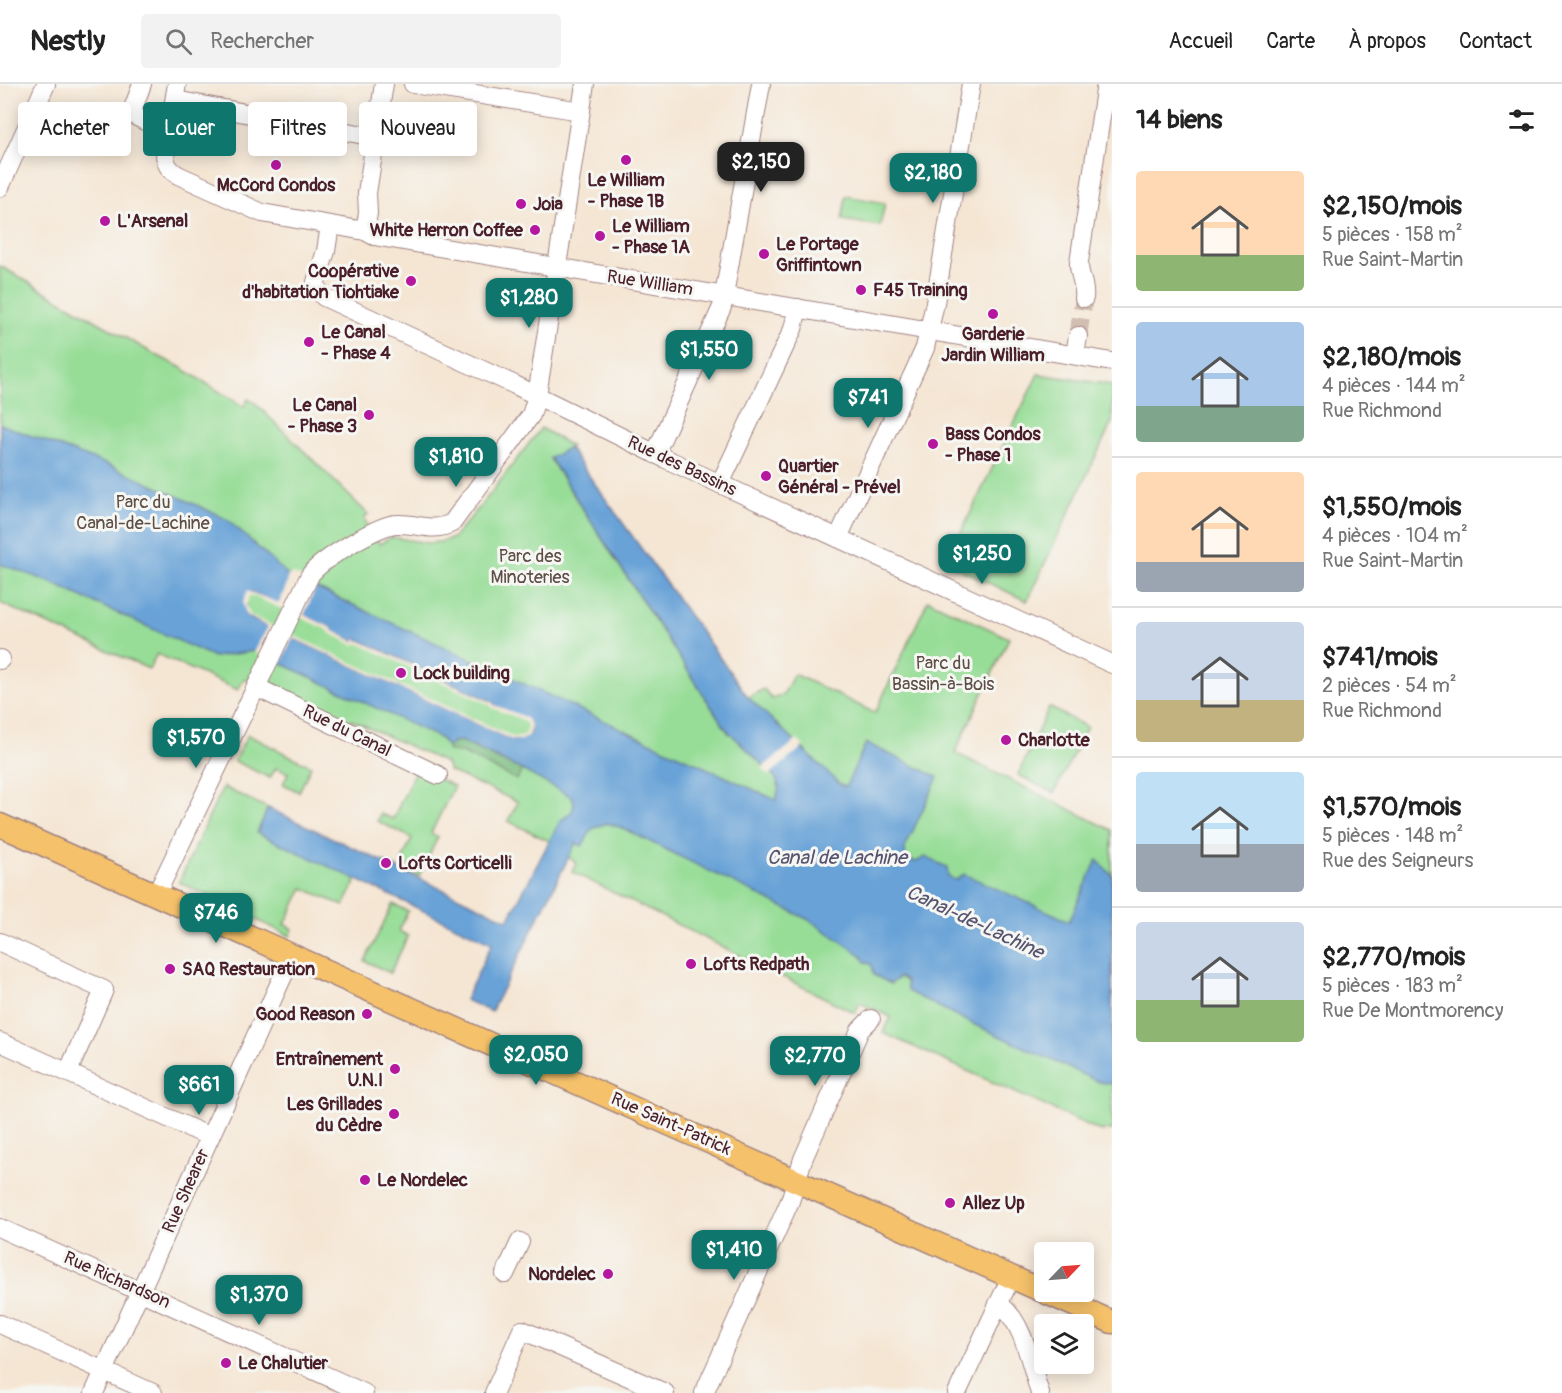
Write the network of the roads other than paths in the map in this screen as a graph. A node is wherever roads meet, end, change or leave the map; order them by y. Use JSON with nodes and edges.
{"nodes":[{"id":1,"x":46,"y":84,"type":"edge"},
{"id":2,"x":142,"y":84,"type":"edge"},
{"id":3,"x":384,"y":84,"type":"edge"},
{"id":4,"x":413,"y":84,"type":"edge"},
{"id":5,"x":585,"y":84,"type":"edge"},
{"id":6,"x":761,"y":84,"type":"edge"},
{"id":7,"x":971,"y":84,"type":"edge"},
{"id":8,"x":1107,"y":84,"type":"edge"},
{"id":9,"x":176,"y":92,"type":"edge"},
{"id":10,"x":381,"y":102,"type":"edge"},
{"id":11,"x":580,"y":111,"type":"junction"},
{"id":12,"x":143,"y":120,"type":"edge"},
{"id":13,"x":359,"y":133,"type":"edge"},
{"id":14,"x":165,"y":156,"type":"edge"},
{"id":15,"x":372,"y":156,"type":"edge"},
{"id":16,"x":0,"y":186,"type":"edge"},
{"id":17,"x":330,"y":225,"type":"junction"},
{"id":18,"x":365,"y":231,"type":"junction"},
{"id":19,"x":556,"y":267,"type":"junction"},
{"id":20,"x":724,"y":295,"type":"junction"},
{"id":21,"x":1084,"y":298,"type":"tunnel mouth"},
{"id":22,"x":798,"y":308,"type":"junction"},
{"id":23,"x":929,"y":331,"type":"junction"},
{"id":24,"x":1078,"y":336,"type":"tunnel mouth"},
{"id":25,"x":1075,"y":355,"type":"junction"},
{"id":26,"x":1112,"y":362,"type":"edge"},
{"id":27,"x":537,"y":396,"type":"junction"},
{"id":28,"x":655,"y":454,"type":"junction"},
{"id":29,"x":720,"y":484,"type":"junction"},
{"id":30,"x":838,"y":538,"type":"junction"},
{"id":31,"x":1112,"y":664,"type":"edge"},
{"id":32,"x":255,"y":687,"type":"junction"},
{"id":33,"x":438,"y":775,"type":"dead end"},
{"id":34,"x":0,"y":825,"type":"edge"},
{"id":35,"x":156,"y":895,"type":"junction"},
{"id":36,"x":0,"y":942,"type":"edge"},
{"id":37,"x":292,"y":956,"type":"junction"},
{"id":38,"x":871,"y":1019,"type":"dead end"},
{"id":39,"x":0,"y":1042,"type":"edge"},
{"id":40,"x":68,"y":1072,"type":"junction"},
{"id":41,"x":210,"y":1137,"type":"junction"},
{"id":42,"x":796,"y":1180,"type":"junction"},
{"id":43,"x":0,"y":1228,"type":"edge"},
{"id":44,"x":520,"y":1242,"type":"dead end"},
{"id":45,"x":505,"y":1274,"type":"dead end"},
{"id":46,"x":1011,"y":1277,"type":"junction"},
{"id":47,"x":140,"y":1291,"type":"junction"},
{"id":48,"x":998,"y":1304,"type":"junction"},
{"id":49,"x":1112,"y":1322,"type":"edge"},
{"id":50,"x":0,"y":1324,"type":"edge"},
{"id":51,"x":104,"y":1371,"type":"junction"},
{"id":52,"x":94,"y":1393,"type":"edge"},
{"id":53,"x":153,"y":1393,"type":"edge"},
{"id":54,"x":364,"y":1393,"type":"edge"},
{"id":55,"x":494,"y":1393,"type":"edge"},
{"id":56,"x":665,"y":1393,"type":"edge"},
{"id":57,"x":704,"y":1393,"type":"edge"},
{"id":58,"x":957,"y":1393,"type":"edge"},
{"id":59,"x":1040,"y":1393,"type":"edge"}],
"edges":[{"from":1,"to":16,"type":"street"},
{"from":2,"to":12,"type":"street"},
{"from":3,"to":10,"type":"street"},
{"from":4,"to":11,"type":"street"},
{"from":5,"to":11,"type":"street"},
{"from":6,"to":20,"type":"street"},
{"from":7,"to":23,"type":"street"},
{"from":8,"to":21,"type":"street"},
{"from":9,"to":13,"type":"street"},
{"from":11,"to":19,"type":"street"},
{"from":14,"to":17,"type":"street","name":"Rue William"},
{"from":15,"to":18,"type":"street"},
{"from":17,"to":18,"type":"street","name":"Rue William"},
{"from":17,"to":27,"type":"street","name":"Rue des Bassins"},
{"from":18,"to":19,"type":"street","name":"Rue William"},
{"from":19,"to":20,"type":"street","name":"Rue William"},
{"from":19,"to":27,"type":"street"},
{"from":20,"to":22,"type":"street","name":"Rue William"},
{"from":20,"to":28,"type":"street"},
{"from":22,"to":23,"type":"street","name":"Rue William"},
{"from":22,"to":29,"type":"street"},
{"from":23,"to":25,"type":"street","name":"Rue William"},
{"from":23,"to":30,"type":"street"},
{"from":24,"to":25,"type":"street"},
{"from":25,"to":26,"type":"street","name":"Rue William"},
{"from":27,"to":28,"type":"street","name":"Rue des Bassins"},
{"from":27,"to":32,"type":"street"},
{"from":28,"to":29,"type":"street","name":"Rue des Bassins"},
{"from":29,"to":30,"type":"street","name":"Rue des Bassins"},
{"from":30,"to":31,"type":"street","name":"Rue des Bassins"},
{"from":32,"to":33,"type":"street","name":"Rue du Canal"},
{"from":32,"to":35,"type":"street"},
{"from":34,"to":35,"type":"main road","name":"Rue Saint-Patrick"},
{"from":35,"to":37,"type":"main road","name":"Rue Saint-Patrick"},
{"from":36,"to":40,"type":"street"},
{"from":37,"to":41,"type":"street","name":"Rue Shearer"},
{"from":37,"to":42,"type":"main road","name":"Rue Saint-Patrick"},
{"from":38,"to":42,"type":"street"},
{"from":39,"to":40,"type":"street"},
{"from":40,"to":41,"type":"street"},
{"from":41,"to":47,"type":"street","name":"Rue Shearer"},
{"from":42,"to":46,"type":"main road","name":"Rue Saint-Patrick"},
{"from":42,"to":57,"type":"street"},
{"from":43,"to":47,"type":"street","name":"Rue Richardson"},
{"from":44,"to":45,"type":"street"},
{"from":46,"to":48,"type":"street"},
{"from":46,"to":49,"type":"main road","name":"Rue Saint-Patrick"},
{"from":47,"to":51,"type":"street","name":"Rue Shearer"},
{"from":47,"to":54,"type":"street","name":"Rue Richardson"},
{"from":48,"to":58,"type":"street"},
{"from":48,"to":59,"type":"street"},
{"from":50,"to":51,"type":"street"},
{"from":51,"to":52,"type":"street","name":"Rue Shearer"},
{"from":51,"to":53,"type":"street"},
{"from":55,"to":56,"type":"street"}]}
